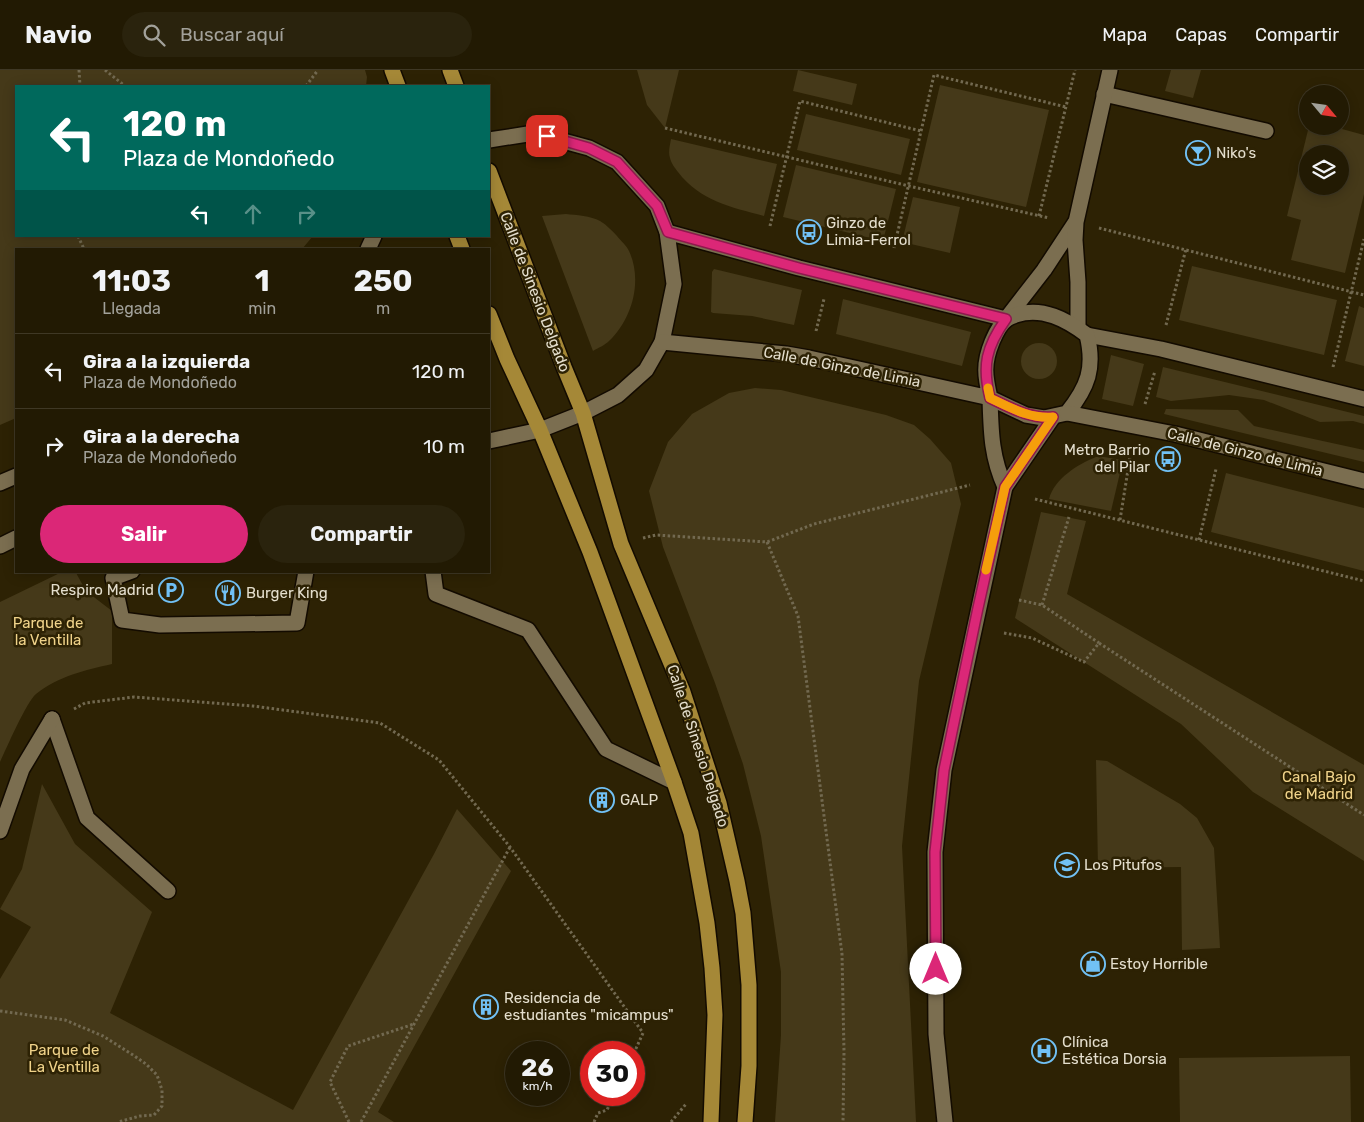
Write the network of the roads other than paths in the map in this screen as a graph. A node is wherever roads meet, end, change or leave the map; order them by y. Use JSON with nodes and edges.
{"nodes":[{"id":1,"x":392,"y":70,"type":"edge"},
{"id":2,"x":450,"y":70,"type":"edge"},
{"id":3,"x":1110,"y":70,"type":"edge"},
{"id":4,"x":398,"y":85,"type":"edge"},
{"id":5,"x":456,"y":85,"type":"edge"},
{"id":6,"x":1104,"y":94,"type":"junction"},
{"id":7,"x":1266,"y":131,"type":"dead end"},
{"id":8,"x":490,"y":140,"type":"edge"},
{"id":9,"x":490,"y":174,"type":"edge"},
{"id":10,"x":1076,"y":222,"type":"junction"},
{"id":11,"x":668,"y":232,"type":"junction"},
{"id":12,"x":490,"y":316,"type":"edge"},
{"id":13,"x":1006,"y":319,"type":"junction"},
{"id":14,"x":1082,"y":332,"type":"junction"},
{"id":15,"x":662,"y":342,"type":"junction"},
{"id":16,"x":990,"y":398,"type":"junction"},
{"id":17,"x":1364,"y":399,"type":"edge"},
{"id":18,"x":583,"y":413,"type":"junction"},
{"id":19,"x":1060,"y":415,"type":"junction"},
{"id":20,"x":540,"y":430,"type":"junction"},
{"id":21,"x":490,"y":440,"type":"edge"},
{"id":22,"x":15,"y":476,"type":"edge"},
{"id":23,"x":1364,"y":481,"type":"edge"},
{"id":24,"x":0,"y":483,"type":"edge"},
{"id":25,"x":1005,"y":487,"type":"junction"},
{"id":26,"x":15,"y":538,"type":"edge"},
{"id":27,"x":0,"y":546,"type":"edge"},
{"id":28,"x":127,"y":573,"type":"edge"},
{"id":29,"x":306,"y":573,"type":"edge"},
{"id":30,"x":433,"y":573,"type":"edge"},
{"id":31,"x":674,"y":782,"type":"junction"},
{"id":32,"x":0,"y":831,"type":"edge"},
{"id":33,"x":168,"y":891,"type":"dead end"},
{"id":34,"x":709,"y":1120,"type":"edge"},
{"id":35,"x":745,"y":1122,"type":"edge"},
{"id":36,"x":945,"y":1122,"type":"edge"}],
"edges":[{"from":1,"to":4,"type":"main road"},
{"from":2,"to":5,"type":"main road"},
{"from":3,"to":6,"type":"main road"},
{"from":6,"to":7,"type":"main road"},
{"from":6,"to":10,"type":"main road"},
{"from":8,"to":11,"type":"main road"},
{"from":9,"to":18,"type":"main road","name":"Calle de Sinesio Delgado"},
{"from":10,"to":13,"type":"main road"},
{"from":10,"to":14,"type":"main road"},
{"from":11,"to":13,"type":"main road"},
{"from":11,"to":15,"type":"main road"},
{"from":12,"to":20,"type":"main road"},
{"from":13,"to":14,"type":"main road"},
{"from":13,"to":16,"type":"main road"},
{"from":14,"to":17,"type":"main road"},
{"from":14,"to":19,"type":"main road"},
{"from":15,"to":16,"type":"main road","name":"Calle de Ginzo de Limia"},
{"from":15,"to":18,"type":"main road"},
{"from":16,"to":19,"type":"main road"},
{"from":16,"to":25,"type":"main road"},
{"from":18,"to":20,"type":"main road"},
{"from":18,"to":35,"type":"main road","name":"Calle de Sinesio Delgado"},
{"from":19,"to":23,"type":"main road","name":"Calle de Ginzo de Limia"},
{"from":19,"to":25,"type":"main road"},
{"from":20,"to":21,"type":"main road"},
{"from":20,"to":31,"type":"main road"},
{"from":22,"to":24,"type":"main road"},
{"from":25,"to":36,"type":"main road"},
{"from":26,"to":27,"type":"main road"},
{"from":28,"to":29,"type":"main road"},
{"from":30,"to":31,"type":"main road"},
{"from":31,"to":34,"type":"main road"},
{"from":32,"to":33,"type":"main road"}]}
